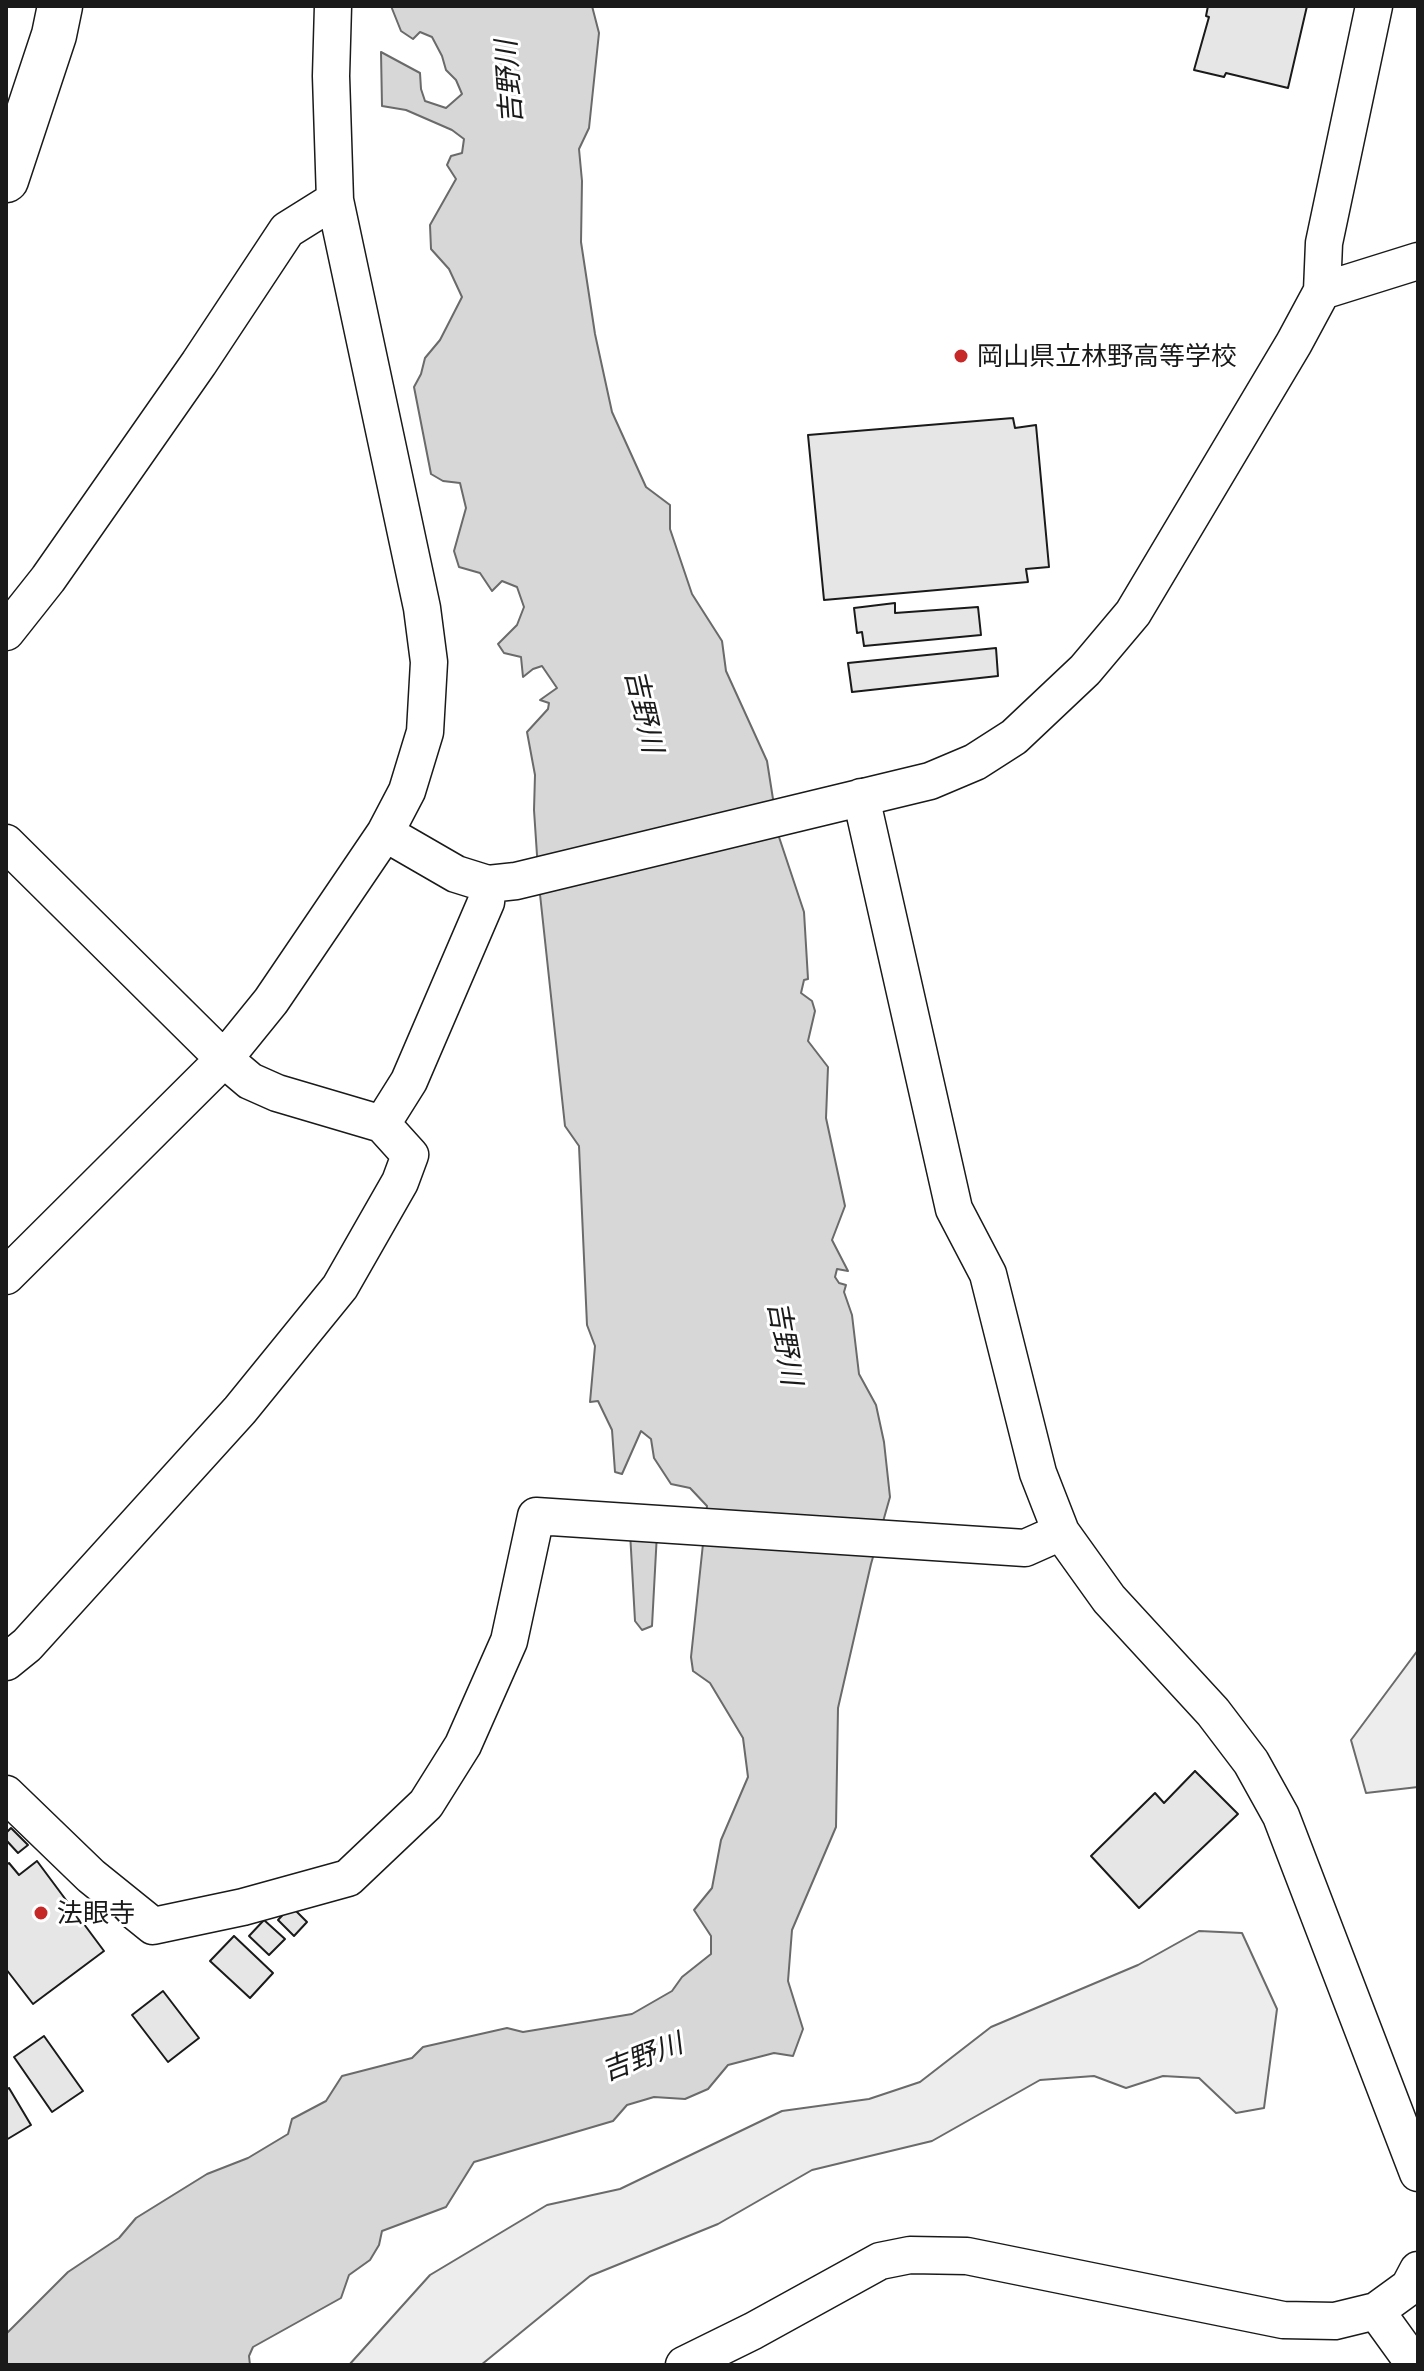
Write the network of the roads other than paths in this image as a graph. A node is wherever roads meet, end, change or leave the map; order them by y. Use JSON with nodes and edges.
{"nodes":[{"id":1,"x":60,"y":6,"type":"edge"},
{"id":2,"x":333,"y":6,"type":"edge"},
{"id":3,"x":1374,"y":6,"type":"edge"},
{"id":4,"x":6,"y":180,"type":"edge"},
{"id":5,"x":335,"y":200,"type":"junction"},
{"id":6,"x":1418,"y":261,"type":"edge"},
{"id":7,"x":1322,"y":291,"type":"junction"},
{"id":8,"x":6,"y":632,"type":"edge"},
{"id":9,"x":861,"y":797,"type":"junction"},
{"id":10,"x":385,"y":833,"type":"junction"},
{"id":11,"x":6,"y":843,"type":"edge"},
{"id":12,"x":502,"y":882,"type":"junction"},
{"id":13,"x":224,"y":1059,"type":"junction"},
{"id":14,"x":382,"y":1124,"type":"junction"},
{"id":15,"x":6,"y":1276,"type":"edge"},
{"id":16,"x":1061,"y":1532,"type":"junction"},
{"id":17,"x":6,"y":1662,"type":"edge"},
{"id":18,"x":6,"y":1794,"type":"edge"},
{"id":19,"x":1418,"y":2173,"type":"edge"},
{"id":20,"x":1418,"y":2270,"type":"edge"},
{"id":21,"x":1376,"y":2311,"type":"junction"},
{"id":22,"x":684,"y":2365,"type":"edge"},
{"id":23,"x":1415,"y":2365,"type":"edge"}],
"edges":[{"from":1,"to":4,"type":"highway"},
{"from":2,"to":5,"type":"street"},
{"from":3,"to":7,"type":"street"},
{"from":5,"to":8,"type":"street"},
{"from":5,"to":10,"type":"street"},
{"from":6,"to":7,"type":"street"},
{"from":7,"to":9,"type":"street"},
{"from":9,"to":12,"type":"street"},
{"from":9,"to":16,"type":"street"},
{"from":10,"to":12,"type":"street"},
{"from":10,"to":13,"type":"street"},
{"from":11,"to":13,"type":"street"},
{"from":12,"to":14,"type":"street"},
{"from":13,"to":14,"type":"street"},
{"from":13,"to":15,"type":"street"},
{"from":14,"to":17,"type":"street"},
{"from":16,"to":18,"type":"street"},
{"from":16,"to":19,"type":"street"},
{"from":20,"to":21,"type":"street"},
{"from":21,"to":22,"type":"street"},
{"from":21,"to":23,"type":"street"}]}
